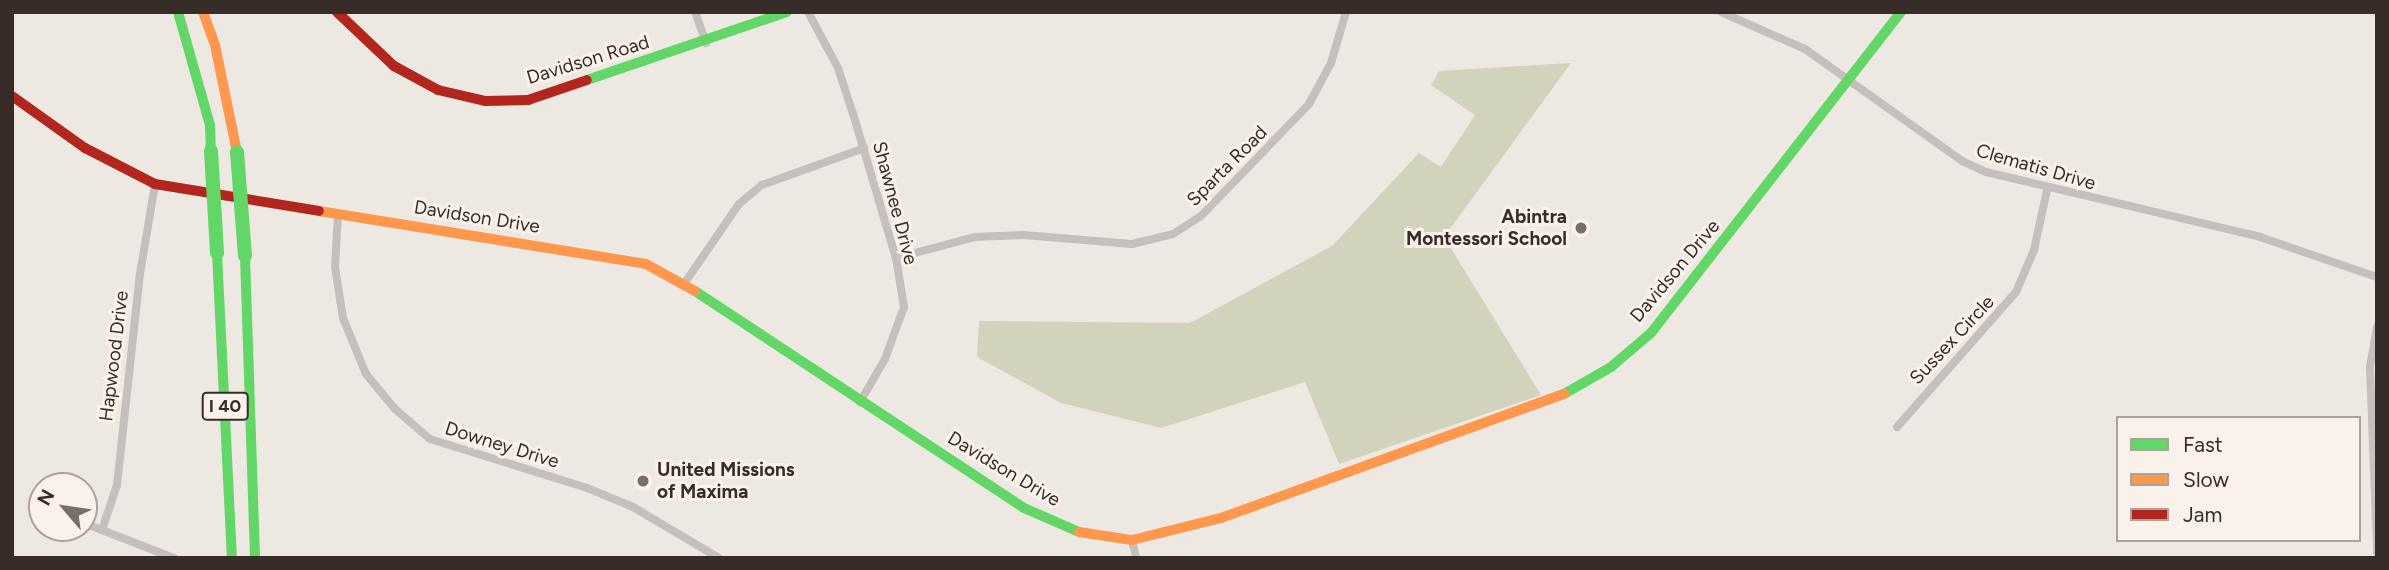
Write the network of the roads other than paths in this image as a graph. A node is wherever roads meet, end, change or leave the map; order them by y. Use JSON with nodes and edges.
{"nodes":[{"id":1,"x":177,"y":12,"type":"edge"},
{"id":2,"x":203,"y":12,"type":"edge"},
{"id":3,"x":337,"y":12,"type":"edge"},
{"id":4,"x":695,"y":12,"type":"edge"},
{"id":5,"x":787,"y":12,"type":"edge"},
{"id":6,"x":808,"y":12,"type":"edge"},
{"id":7,"x":1346,"y":12,"type":"edge"},
{"id":8,"x":1721,"y":12,"type":"edge"},
{"id":9,"x":1901,"y":12,"type":"edge"},
{"id":10,"x":706,"y":43,"type":"junction"},
{"id":11,"x":1849,"y":81,"type":"junction"},
{"id":12,"x":12,"y":96,"type":"edge"},
{"id":13,"x":864,"y":148,"type":"junction"},
{"id":14,"x":155,"y":184,"type":"junction"},
{"id":15,"x":2047,"y":190,"type":"junction"},
{"id":16,"x":338,"y":215,"type":"junction"},
{"id":17,"x":896,"y":258,"type":"junction"},
{"id":18,"x":2377,"y":277,"type":"edge"},
{"id":19,"x":684,"y":284,"type":"junction"},
{"id":20,"x":2377,"y":327,"type":"edge"},
{"id":21,"x":860,"y":402,"type":"junction"},
{"id":22,"x":1897,"y":427,"type":"dead end"},
{"id":23,"x":98,"y":528,"type":"edge"},
{"id":24,"x":102,"y":530,"type":"junction"},
{"id":25,"x":1132,"y":540,"type":"junction"},
{"id":26,"x":2377,"y":553,"type":"edge"},
{"id":27,"x":717,"y":557,"type":"edge"},
{"id":28,"x":174,"y":558,"type":"edge"},
{"id":29,"x":232,"y":558,"type":"edge"},
{"id":30,"x":255,"y":558,"type":"edge"},
{"id":31,"x":1136,"y":558,"type":"edge"}],
"edges":[{"from":1,"to":29,"type":"main road","number":"I 40","bridge":true},
{"from":2,"to":30,"type":"main road","number":"I 40","bridge":true},
{"from":3,"to":10,"type":"main road","name":"Davidson Road"},
{"from":4,"to":10,"type":"street"},
{"from":5,"to":10,"type":"main road","name":"Davidson Road"},
{"from":6,"to":13,"type":"street","name":"Shawnee Drive"},
{"from":7,"to":17,"type":"street","name":"Sparta Road"},
{"from":8,"to":11,"type":"street","name":"Clematis Drive"},
{"from":9,"to":11,"type":"main road","name":"Davidson Drive"},
{"from":11,"to":15,"type":"street","name":"Clematis Drive"},
{"from":11,"to":25,"type":"main road","name":"Davidson Drive"},
{"from":12,"to":14,"type":"main road","name":"Davidson Drive"},
{"from":13,"to":17,"type":"street","name":"Shawnee Drive"},
{"from":13,"to":19,"type":"street"},
{"from":14,"to":16,"type":"main road","name":"Davidson Drive"},
{"from":14,"to":24,"type":"street","name":"Hapwood Drive"},
{"from":15,"to":18,"type":"street","name":"Clematis Drive"},
{"from":15,"to":22,"type":"street","name":"Sussex Circle"},
{"from":16,"to":19,"type":"main road","name":"Davidson Drive"},
{"from":16,"to":27,"type":"street","name":"Downey Drive"},
{"from":17,"to":21,"type":"street","name":"Shawnee Drive"},
{"from":19,"to":21,"type":"main road","name":"Davidson Drive"},
{"from":20,"to":26,"type":"street"},
{"from":21,"to":25,"type":"main road","name":"Davidson Drive"},
{"from":23,"to":24,"type":"street"},
{"from":24,"to":28,"type":"street"},
{"from":25,"to":31,"type":"street"}]}
